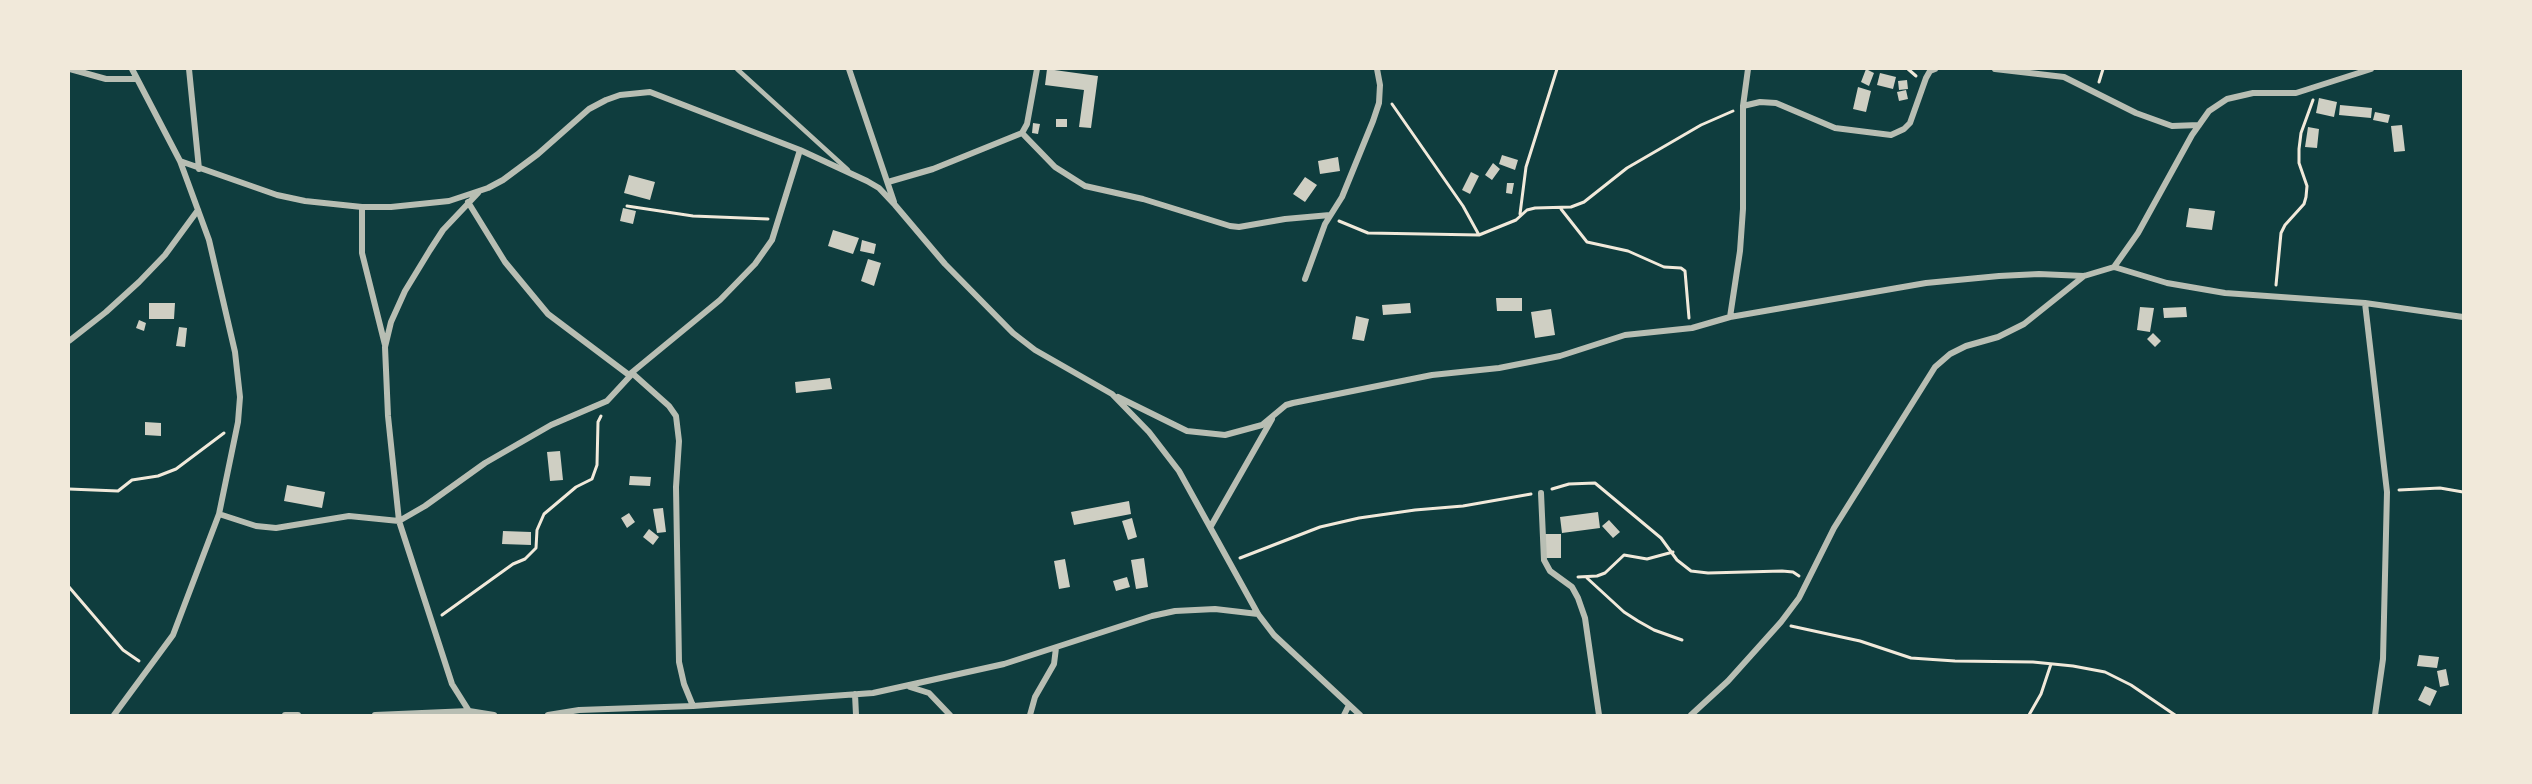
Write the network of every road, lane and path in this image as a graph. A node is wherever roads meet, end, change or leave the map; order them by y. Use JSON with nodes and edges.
{"nodes":[{"id":1,"x":70,"y":69,"type":"edge"},
{"id":2,"x":132,"y":69,"type":"edge"},
{"id":3,"x":189,"y":69,"type":"edge"},
{"id":4,"x":737,"y":69,"type":"edge"},
{"id":5,"x":849,"y":69,"type":"edge"},
{"id":6,"x":1037,"y":69,"type":"edge"},
{"id":7,"x":1377,"y":69,"type":"edge"},
{"id":8,"x":1557,"y":69,"type":"edge"},
{"id":9,"x":1748,"y":69,"type":"edge"},
{"id":10,"x":1935,"y":69,"type":"edge"},
{"id":11,"x":1995,"y":69,"type":"edge"},
{"id":12,"x":2371,"y":69,"type":"edge"},
{"id":13,"x":136,"y":79,"type":"junction"},
{"id":14,"x":1380,"y":85,"type":"junction"},
{"id":15,"x":2318,"y":86,"type":"junction"},
{"id":16,"x":1743,"y":106,"type":"junction"},
{"id":17,"x":2199,"y":125,"type":"junction"},
{"id":18,"x":1022,"y":133,"type":"junction"},
{"id":19,"x":800,"y":150,"type":"junction"},
{"id":20,"x":180,"y":161,"type":"junction"},
{"id":21,"x":199,"y":169,"type":"junction"},
{"id":22,"x":854,"y":176,"type":"junction"},
{"id":23,"x":888,"y":182,"type":"junction"},
{"id":24,"x":483,"y":190,"type":"junction"},
{"id":25,"x":468,"y":202,"type":"junction"},
{"id":26,"x":896,"y":205,"type":"junction"},
{"id":27,"x":627,"y":206,"type":"dead end"},
{"id":28,"x":362,"y":207,"type":"junction"},
{"id":29,"x":1561,"y":208,"type":"junction"},
{"id":30,"x":198,"y":210,"type":"junction"},
{"id":31,"x":1330,"y":215,"type":"junction"},
{"id":32,"x":1520,"y":216,"type":"junction"},
{"id":33,"x":780,"y":219,"type":"junction"},
{"id":34,"x":1479,"y":236,"type":"junction"},
{"id":35,"x":2114,"y":267,"type":"junction"},
{"id":36,"x":2084,"y":276,"type":"junction"},
{"id":37,"x":1305,"y":279,"type":"dead end"},
{"id":38,"x":2275,"y":297,"type":"junction"},
{"id":39,"x":2366,"y":303,"type":"junction"},
{"id":40,"x":1730,"y":317,"type":"junction"},
{"id":41,"x":2463,"y":317,"type":"edge"},
{"id":42,"x":1692,"y":328,"type":"junction"},
{"id":43,"x":69,"y":341,"type":"edge"},
{"id":44,"x":386,"y":347,"type":"junction"},
{"id":45,"x":631,"y":374,"type":"junction"},
{"id":46,"x":1112,"y":394,"type":"junction"},
{"id":47,"x":608,"y":401,"type":"junction"},
{"id":48,"x":1275,"y":413,"type":"junction"},
{"id":49,"x":238,"y":422,"type":"junction"},
{"id":50,"x":69,"y":489,"type":"edge"},
{"id":51,"x":2387,"y":492,"type":"junction"},
{"id":52,"x":2463,"y":492,"type":"edge"},
{"id":53,"x":1541,"y":493,"type":"junction"},
{"id":54,"x":219,"y":514,"type":"junction"},
{"id":55,"x":399,"y":521,"type":"junction"},
{"id":56,"x":1211,"y":526,"type":"junction"},
{"id":57,"x":1672,"y":552,"type":"junction"},
{"id":58,"x":1230,"y":561,"type":"junction"},
{"id":59,"x":1559,"y":577,"type":"junction"},
{"id":60,"x":1585,"y":577,"type":"junction"},
{"id":61,"x":1807,"y":584,"type":"junction"},
{"id":62,"x":69,"y":587,"type":"edge"},
{"id":63,"x":1258,"y":614,"type":"junction"},
{"id":64,"x":432,"y":622,"type":"junction"},
{"id":65,"x":1781,"y":622,"type":"junction"},
{"id":66,"x":1682,"y":640,"type":"dead end"},
{"id":67,"x":1056,"y":648,"type":"junction"},
{"id":68,"x":2051,"y":664,"type":"junction"},
{"id":69,"x":149,"y":668,"type":"junction"},
{"id":70,"x":906,"y":686,"type":"junction"},
{"id":71,"x":855,"y":694,"type":"junction"},
{"id":72,"x":939,"y":705,"type":"junction"},
{"id":73,"x":1349,"y":705,"type":"junction"},
{"id":74,"x":693,"y":706,"type":"junction"},
{"id":75,"x":674,"y":707,"type":"junction"},
{"id":76,"x":469,"y":711,"type":"junction"},
{"id":77,"x":114,"y":715,"type":"edge"},
{"id":78,"x":285,"y":715,"type":"edge"},
{"id":79,"x":290,"y":715,"type":"edge"},
{"id":80,"x":298,"y":715,"type":"edge"},
{"id":81,"x":375,"y":715,"type":"edge"},
{"id":82,"x":494,"y":715,"type":"edge"},
{"id":83,"x":548,"y":715,"type":"edge"},
{"id":84,"x":674,"y":715,"type":"edge"},
{"id":85,"x":856,"y":715,"type":"edge"},
{"id":86,"x":938,"y":715,"type":"edge"},
{"id":87,"x":950,"y":715,"type":"edge"},
{"id":88,"x":1030,"y":715,"type":"edge"},
{"id":89,"x":1344,"y":715,"type":"edge"},
{"id":90,"x":1360,"y":715,"type":"edge"},
{"id":91,"x":1599,"y":715,"type":"edge"},
{"id":92,"x":1691,"y":715,"type":"edge"},
{"id":93,"x":2030,"y":715,"type":"edge"},
{"id":94,"x":2175,"y":715,"type":"edge"},
{"id":95,"x":2375,"y":715,"type":"edge"}],
"edges":[{"from":1,"to":13,"type":"street"},
{"from":2,"to":13,"type":"street"},
{"from":3,"to":21,"type":"street"},
{"from":4,"to":22,"type":"lane"},
{"from":5,"to":23,"type":"street"},
{"from":6,"to":18,"type":"street"},
{"from":7,"to":14,"type":"street"},
{"from":8,"to":32,"type":"path"},
{"from":9,"to":16,"type":"street"},
{"from":10,"to":16,"type":"street"},
{"from":11,"to":17,"type":"street"},
{"from":12,"to":15,"type":"street"},
{"from":13,"to":20,"type":"street"},
{"from":14,"to":31,"type":"street"},
{"from":14,"to":34,"type":"path"},
{"from":15,"to":17,"type":"street"},
{"from":15,"to":38,"type":"path"},
{"from":16,"to":29,"type":"path"},
{"from":16,"to":40,"type":"street"},
{"from":17,"to":35,"type":"street"},
{"from":18,"to":23,"type":"street"},
{"from":18,"to":31,"type":"street"},
{"from":19,"to":22,"type":"street"},
{"from":19,"to":24,"type":"street"},
{"from":19,"to":33,"type":"street"},
{"from":20,"to":21,"type":"street"},
{"from":20,"to":30,"type":"street"},
{"from":21,"to":28,"type":"street"},
{"from":22,"to":26,"type":"street"},
{"from":23,"to":26,"type":"street"},
{"from":24,"to":25,"type":"street"},
{"from":24,"to":28,"type":"street"},
{"from":25,"to":44,"type":"street"},
{"from":25,"to":45,"type":"street"},
{"from":26,"to":46,"type":"street"},
{"from":27,"to":33,"type":"path"},
{"from":28,"to":44,"type":"street"},
{"from":29,"to":32,"type":"path"},
{"from":29,"to":42,"type":"path"},
{"from":30,"to":43,"type":"street"},
{"from":30,"to":49,"type":"street"},
{"from":31,"to":34,"type":"path"},
{"from":31,"to":37,"type":"street"},
{"from":32,"to":34,"type":"path"},
{"from":33,"to":45,"type":"street"},
{"from":35,"to":36,"type":"street"},
{"from":35,"to":38,"type":"street"},
{"from":36,"to":40,"type":"street"},
{"from":36,"to":61,"type":"street"},
{"from":38,"to":39,"type":"street"},
{"from":39,"to":41,"type":"street"},
{"from":39,"to":51,"type":"street"},
{"from":40,"to":42,"type":"street"},
{"from":42,"to":48,"type":"street"},
{"from":44,"to":55,"type":"street"},
{"from":45,"to":47,"type":"street"},
{"from":45,"to":74,"type":"street"},
{"from":46,"to":48,"type":"street"},
{"from":46,"to":56,"type":"street"},
{"from":47,"to":55,"type":"street"},
{"from":47,"to":64,"type":"path"},
{"from":48,"to":56,"type":"street"},
{"from":49,"to":50,"type":"path"},
{"from":49,"to":54,"type":"street"},
{"from":51,"to":52,"type":"path"},
{"from":51,"to":95,"type":"street"},
{"from":53,"to":57,"type":"path"},
{"from":53,"to":58,"type":"path"},
{"from":53,"to":59,"type":"street"},
{"from":54,"to":55,"type":"street"},
{"from":54,"to":69,"type":"street"},
{"from":55,"to":64,"type":"street"},
{"from":56,"to":58,"type":"street"},
{"from":57,"to":60,"type":"path"},
{"from":57,"to":61,"type":"path"},
{"from":58,"to":63,"type":"street"},
{"from":59,"to":60,"type":"path"},
{"from":59,"to":91,"type":"street"},
{"from":60,"to":66,"type":"path"},
{"from":61,"to":65,"type":"street"},
{"from":62,"to":69,"type":"path"},
{"from":63,"to":67,"type":"street"},
{"from":63,"to":73,"type":"street"},
{"from":64,"to":76,"type":"street"},
{"from":65,"to":68,"type":"path"},
{"from":65,"to":92,"type":"street"},
{"from":67,"to":70,"type":"street"},
{"from":67,"to":88,"type":"street"},
{"from":68,"to":93,"type":"path"},
{"from":68,"to":94,"type":"path"},
{"from":69,"to":77,"type":"street"},
{"from":70,"to":71,"type":"street"},
{"from":70,"to":72,"type":"street"},
{"from":71,"to":74,"type":"street"},
{"from":71,"to":85,"type":"street"},
{"from":72,"to":86,"type":"street"},
{"from":72,"to":87,"type":"street"},
{"from":73,"to":89,"type":"street"},
{"from":73,"to":90,"type":"street"},
{"from":74,"to":75,"type":"street"},
{"from":75,"to":83,"type":"street"},
{"from":75,"to":84,"type":"street"},
{"from":76,"to":81,"type":"street"},
{"from":76,"to":82,"type":"street"},
{"from":78,"to":79,"type":"street"},
{"from":79,"to":80,"type":"street"}]}
